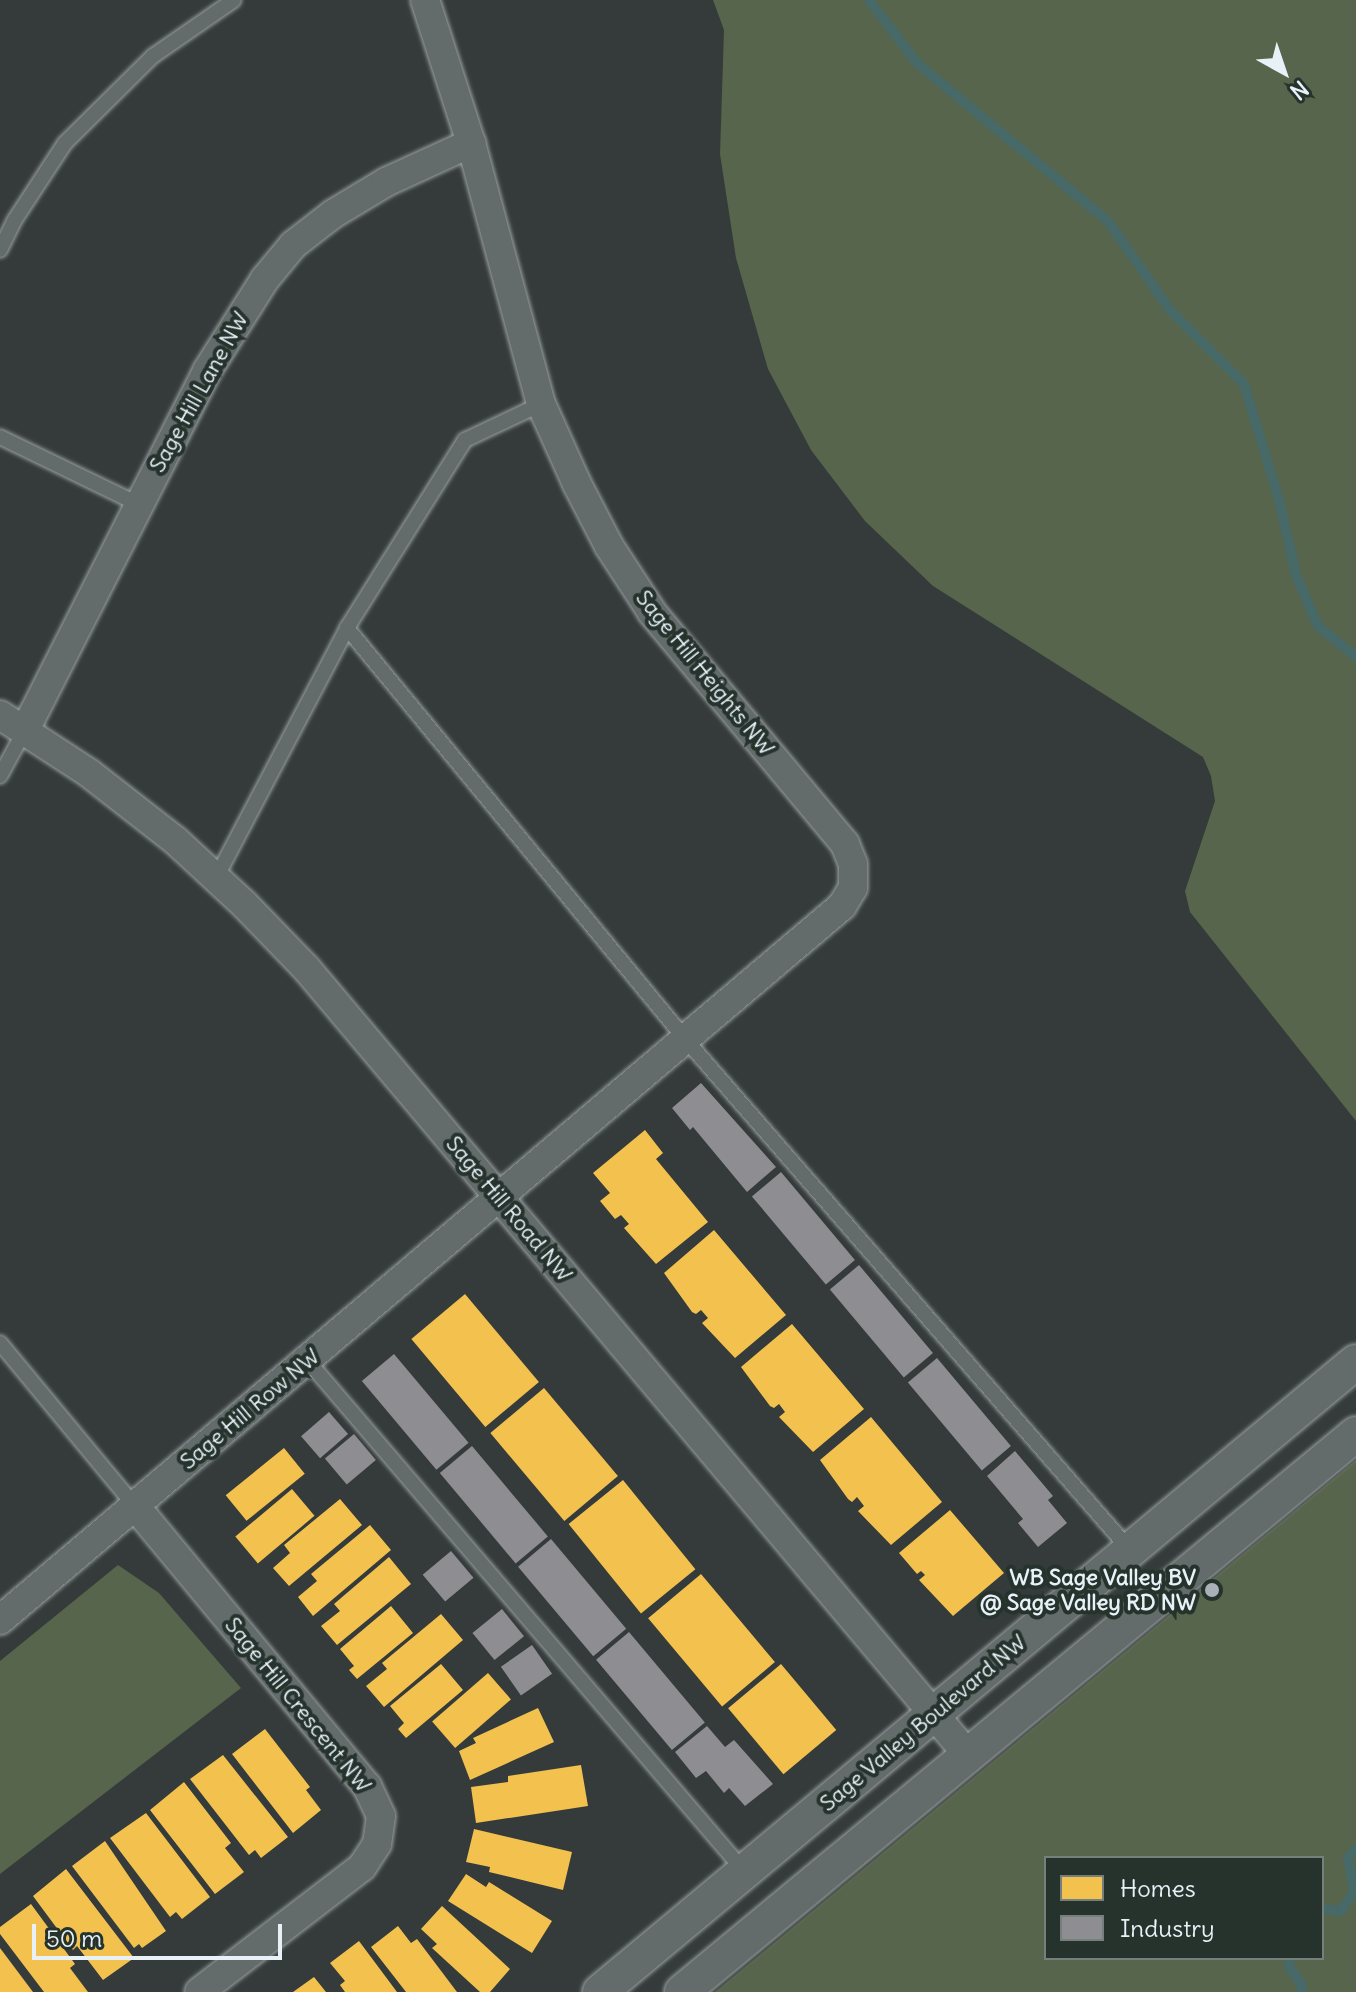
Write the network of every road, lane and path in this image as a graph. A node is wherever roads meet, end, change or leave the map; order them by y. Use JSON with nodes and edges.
{"nodes":[{"id":1,"x":234,"y":0,"type":"edge"},
{"id":2,"x":425,"y":0,"type":"edge"},
{"id":3,"x":471,"y":143,"type":"junction"},
{"id":4,"x":0,"y":250,"type":"edge"},
{"id":5,"x":541,"y":404,"type":"junction"},
{"id":6,"x":0,"y":437,"type":"edge"},
{"id":7,"x":138,"y":504,"type":"junction"},
{"id":8,"x":347,"y":628,"type":"junction"},
{"id":9,"x":0,"y":715,"type":"edge"},
{"id":10,"x":25,"y":730,"type":"junction"},
{"id":11,"x":0,"y":776,"type":"edge"},
{"id":12,"x":216,"y":878,"type":"junction"},
{"id":13,"x":686,"y":1040,"type":"junction"},
{"id":14,"x":501,"y":1199,"type":"junction"},
{"id":15,"x":0,"y":1343,"type":"edge"},
{"id":16,"x":308,"y":1361,"type":"junction"},
{"id":17,"x":1356,"y":1362,"type":"edge"},
{"id":18,"x":1356,"y":1434,"type":"edge"},
{"id":19,"x":135,"y":1506,"type":"junction"},
{"id":20,"x":1130,"y":1550,"type":"junction"},
{"id":21,"x":0,"y":1620,"type":"edge"},
{"id":22,"x":933,"y":1714,"type":"junction"},
{"id":23,"x":968,"y":1755,"type":"junction"},
{"id":24,"x":744,"y":1872,"type":"junction"},
{"id":25,"x":199,"y":1992,"type":"edge"},
{"id":26,"x":600,"y":1992,"type":"edge"},
{"id":27,"x":682,"y":1992,"type":"edge"}],
"edges":[{"from":1,"to":4,"type":"lane"},
{"from":2,"to":3,"type":"street","name":"Sage Hill Heights NW"},
{"from":3,"to":5,"type":"street","name":"Sage Hill Heights NW"},
{"from":3,"to":7,"type":"street","name":"Sage Hill Lane NW"},
{"from":5,"to":8,"type":"lane"},
{"from":5,"to":13,"type":"street","name":"Sage Hill Heights NW"},
{"from":6,"to":7,"type":"lane"},
{"from":7,"to":10,"type":"street","name":"Sage Hill Lane NW"},
{"from":8,"to":12,"type":"lane"},
{"from":8,"to":13,"type":"lane"},
{"from":9,"to":10,"type":"street","name":"Sage Hill Road NW"},
{"from":10,"to":11,"type":"lane"},
{"from":10,"to":12,"type":"street","name":"Sage Hill Road NW"},
{"from":12,"to":14,"type":"street","name":"Sage Hill Road NW"},
{"from":13,"to":14,"type":"street","name":"Sage Hill Heights NW"},
{"from":13,"to":20,"type":"lane"},
{"from":14,"to":16,"type":"street","name":"Sage Hill Row NW"},
{"from":14,"to":22,"type":"street","name":"Sage Hill Road NW"},
{"from":15,"to":19,"type":"lane"},
{"from":16,"to":19,"type":"street","name":"Sage Hill Row NW"},
{"from":16,"to":24,"type":"lane"},
{"from":17,"to":20,"type":"street","name":"Sage Valley Boulevard NW"},
{"from":18,"to":23,"type":"street"},
{"from":19,"to":21,"type":"street","name":"Sage Hill Row NW"},
{"from":19,"to":25,"type":"street","name":"Sage Hill Crescent NW"},
{"from":20,"to":22,"type":"street","name":"Sage Valley Boulevard NW"},
{"from":22,"to":23,"type":"street","name":"Sage Hill Road NW"},
{"from":22,"to":24,"type":"street","name":"Sage Valley Boulevard NW"},
{"from":23,"to":27,"type":"street"},
{"from":24,"to":26,"type":"street","name":"Sage Valley Boulevard NW"}]}
